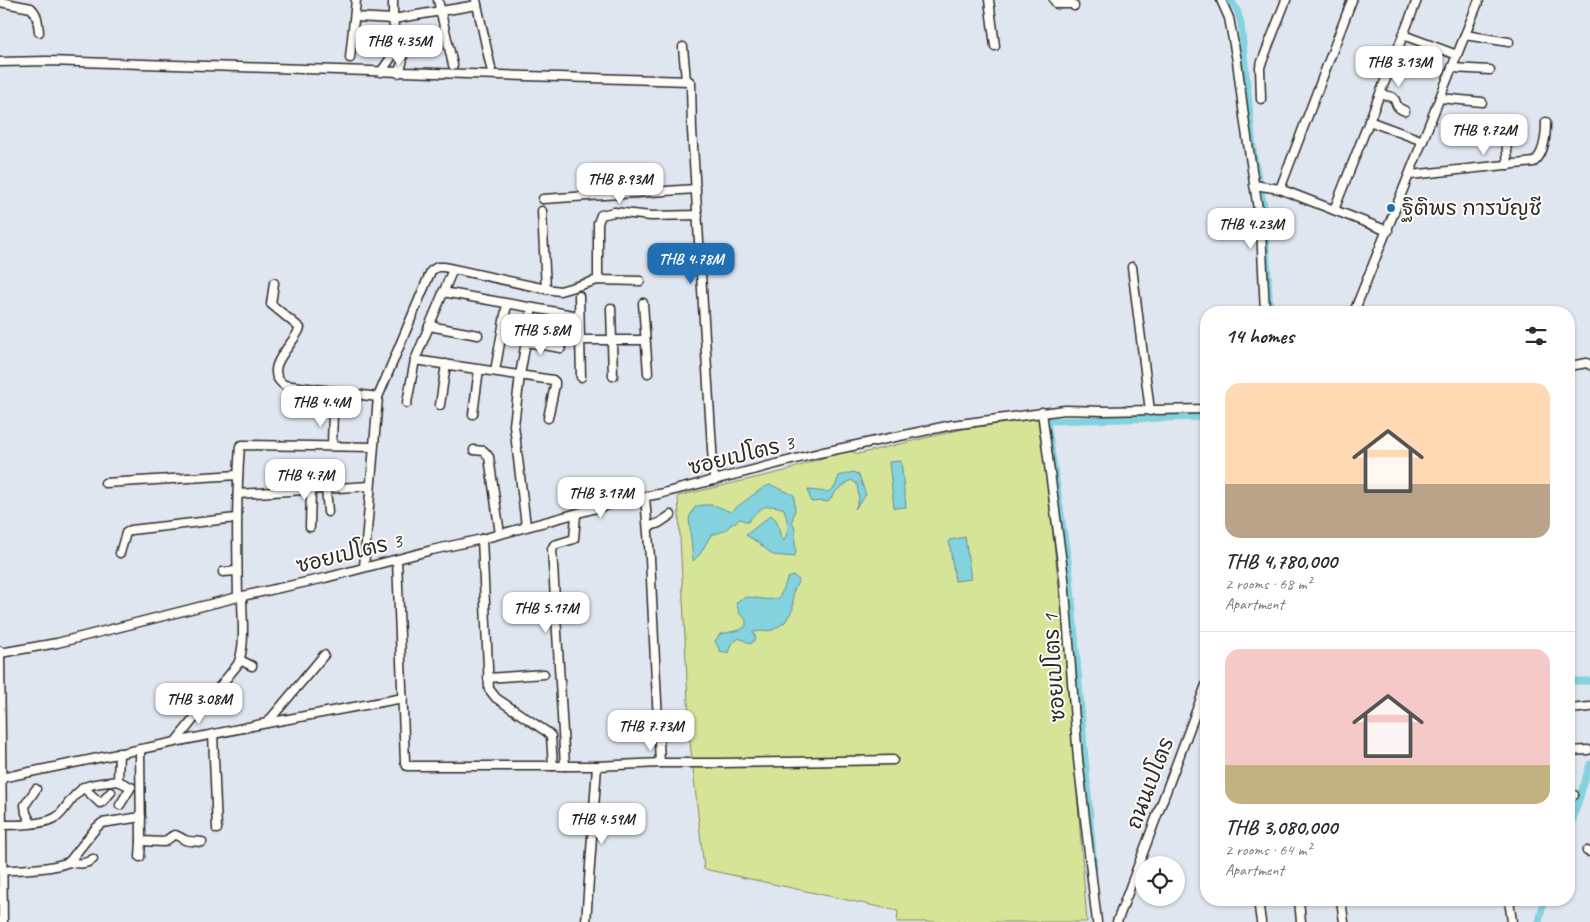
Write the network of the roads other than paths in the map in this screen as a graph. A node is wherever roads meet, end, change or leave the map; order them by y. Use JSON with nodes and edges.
{"nodes":[{"id":1,"x":356,"y":0,"type":"edge"},
{"id":2,"x":393,"y":0,"type":"edge"},
{"id":3,"x":438,"y":0,"type":"edge"},
{"id":4,"x":989,"y":0,"type":"edge"},
{"id":5,"x":1054,"y":0,"type":"edge"},
{"id":6,"x":1221,"y":0,"type":"edge"},
{"id":7,"x":1286,"y":0,"type":"edge"},
{"id":8,"x":1352,"y":0,"type":"edge"},
{"id":9,"x":1417,"y":0,"type":"edge"},
{"id":10,"x":1479,"y":0,"type":"edge"},
{"id":11,"x":0,"y":2,"type":"edge"},
{"id":12,"x":476,"y":3,"type":"edge"},
{"id":13,"x":1074,"y":6,"type":"dead end"},
{"id":14,"x":440,"y":12,"type":"junction"},
{"id":15,"x":355,"y":17,"type":"junction"},
{"id":16,"x":393,"y":19,"type":"junction"},
{"id":17,"x":39,"y":32,"type":"dead end"},
{"id":18,"x":1403,"y":35,"type":"junction"},
{"id":19,"x":1465,"y":35,"type":"junction"},
{"id":20,"x":1510,"y":42,"type":"dead end"},
{"id":21,"x":995,"y":46,"type":"dead end"},
{"id":22,"x":683,"y":47,"type":"dead end"},
{"id":23,"x":397,"y":49,"type":"junction"},
{"id":24,"x":1457,"y":55,"type":"junction"},
{"id":25,"x":350,"y":58,"type":"dead end"},
{"id":26,"x":0,"y":62,"type":"edge"},
{"id":27,"x":453,"y":65,"type":"dead end"},
{"id":28,"x":490,"y":68,"type":"dead end"},
{"id":29,"x":1452,"y":68,"type":"junction"},
{"id":30,"x":1490,"y":70,"type":"dead end"},
{"id":31,"x":381,"y":72,"type":"junction"},
{"id":32,"x":398,"y":73,"type":"junction"},
{"id":33,"x":686,"y":80,"type":"junction"},
{"id":34,"x":1380,"y":94,"type":"junction"},
{"id":35,"x":1440,"y":98,"type":"junction"},
{"id":36,"x":1261,"y":99,"type":"dead end"},
{"id":37,"x":1482,"y":102,"type":"dead end"},
{"id":38,"x":1405,"y":111,"type":"dead end"},
{"id":39,"x":1369,"y":121,"type":"junction"},
{"id":40,"x":1546,"y":122,"type":"dead end"},
{"id":41,"x":1506,"y":140,"type":"dead end"},
{"id":42,"x":1423,"y":141,"type":"junction"},
{"id":43,"x":1508,"y":165,"type":"junction"},
{"id":44,"x":1410,"y":175,"type":"junction"},
{"id":45,"x":1260,"y":186,"type":"junction"},
{"id":46,"x":1280,"y":189,"type":"junction"},
{"id":47,"x":696,"y":190,"type":"junction"},
{"id":48,"x":543,"y":199,"type":"dead end"},
{"id":49,"x":1334,"y":210,"type":"junction"},
{"id":50,"x":542,"y":211,"type":"dead end"},
{"id":51,"x":698,"y":215,"type":"junction"},
{"id":52,"x":1388,"y":231,"type":"junction"},
{"id":53,"x":1132,"y":267,"type":"dead end"},
{"id":54,"x":451,"y":274,"type":"dead end"},
{"id":55,"x":598,"y":280,"type":"junction"},
{"id":56,"x":640,"y":281,"type":"dead end"},
{"id":57,"x":274,"y":283,"type":"dead end"},
{"id":58,"x":546,"y":290,"type":"junction"},
{"id":59,"x":443,"y":292,"type":"junction"},
{"id":60,"x":579,"y":296,"type":"dead end"},
{"id":61,"x":643,"y":303,"type":"dead end"},
{"id":62,"x":507,"y":304,"type":"junction"},
{"id":63,"x":1265,"y":306,"type":"edge"},
{"id":64,"x":1357,"y":306,"type":"edge"},
{"id":65,"x":532,"y":308,"type":"junction"},
{"id":66,"x":611,"y":308,"type":"dead end"},
{"id":67,"x":580,"y":316,"type":"junction"},
{"id":68,"x":429,"y":326,"type":"junction"},
{"id":69,"x":478,"y":335,"type":"dead end"},
{"id":70,"x":580,"y":340,"type":"junction"},
{"id":71,"x":613,"y":340,"type":"junction"},
{"id":72,"x":645,"y":340,"type":"junction"},
{"id":73,"x":526,"y":342,"type":"junction"},
{"id":74,"x":561,"y":348,"type":"dead end"},
{"id":75,"x":415,"y":360,"type":"junction"},
{"id":76,"x":446,"y":364,"type":"junction"},
{"id":77,"x":1575,"y":365,"type":"edge"},
{"id":78,"x":1590,"y":365,"type":"edge"},
{"id":79,"x":479,"y":369,"type":"junction"},
{"id":80,"x":495,"y":371,"type":"junction"},
{"id":81,"x":648,"y":373,"type":"dead end"},
{"id":82,"x":520,"y":375,"type":"junction"},
{"id":83,"x":613,"y":376,"type":"dead end"},
{"id":84,"x":581,"y":378,"type":"dead end"},
{"id":85,"x":378,"y":397,"type":"junction"},
{"id":86,"x":407,"y":403,"type":"dead end"},
{"id":87,"x":440,"y":405,"type":"dead end"},
{"id":88,"x":1200,"y":409,"type":"edge"},
{"id":89,"x":1150,"y":411,"type":"junction"},
{"id":90,"x":333,"y":412,"type":"dead end"},
{"id":91,"x":1042,"y":412,"type":"junction"},
{"id":92,"x":473,"y":414,"type":"dead end"},
{"id":93,"x":548,"y":418,"type":"dead end"},
{"id":94,"x":332,"y":445,"type":"junction"},
{"id":95,"x":373,"y":447,"type":"junction"},
{"id":96,"x":474,"y":450,"type":"dead end"},
{"id":97,"x":238,"y":475,"type":"junction"},
{"id":98,"x":714,"y":480,"type":"junction"},
{"id":99,"x":105,"y":483,"type":"dead end"},
{"id":100,"x":370,"y":486,"type":"junction"},
{"id":101,"x":326,"y":488,"type":"junction"},
{"id":102,"x":311,"y":489,"type":"junction"},
{"id":103,"x":238,"y":494,"type":"junction"},
{"id":104,"x":645,"y":497,"type":"junction"},
{"id":105,"x":328,"y":512,"type":"dead end"},
{"id":106,"x":576,"y":515,"type":"junction"},
{"id":107,"x":671,"y":515,"type":"dead end"},
{"id":108,"x":236,"y":518,"type":"junction"},
{"id":109,"x":526,"y":526,"type":"junction"},
{"id":110,"x":310,"y":527,"type":"dead end"},
{"id":111,"x":648,"y":527,"type":"junction"},
{"id":112,"x":500,"y":534,"type":"junction"},
{"id":113,"x":482,"y":539,"type":"junction"},
{"id":114,"x":120,"y":553,"type":"dead end"},
{"id":115,"x":397,"y":560,"type":"junction"},
{"id":116,"x":364,"y":567,"type":"junction"},
{"id":117,"x":237,"y":571,"type":"junction"},
{"id":118,"x":223,"y":572,"type":"dead end"},
{"id":119,"x":240,"y":597,"type":"junction"},
{"id":120,"x":0,"y":652,"type":"edge"},
{"id":121,"x":324,"y":655,"type":"dead end"},
{"id":122,"x":240,"y":660,"type":"junction"},
{"id":123,"x":252,"y":666,"type":"dead end"},
{"id":124,"x":544,"y":674,"type":"dead end"},
{"id":125,"x":488,"y":678,"type":"junction"},
{"id":126,"x":403,"y":698,"type":"junction"},
{"id":127,"x":1590,"y":707,"type":"edge"},
{"id":128,"x":1200,"y":708,"type":"edge"},
{"id":129,"x":1575,"y":708,"type":"edge"},
{"id":130,"x":267,"y":723,"type":"junction"},
{"id":131,"x":213,"y":734,"type":"junction"},
{"id":132,"x":176,"y":741,"type":"junction"},
{"id":133,"x":140,"y":749,"type":"junction"},
{"id":134,"x":1588,"y":750,"type":"dead end"},
{"id":135,"x":1575,"y":751,"type":"edge"},
{"id":136,"x":119,"y":753,"type":"junction"},
{"id":137,"x":893,"y":760,"type":"dead end"},
{"id":138,"x":660,"y":763,"type":"junction"},
{"id":139,"x":553,"y":766,"type":"junction"},
{"id":140,"x":565,"y":766,"type":"junction"},
{"id":141,"x":596,"y":766,"type":"junction"},
{"id":142,"x":1,"y":778,"type":"edge"},
{"id":143,"x":118,"y":781,"type":"junction"},
{"id":144,"x":83,"y":787,"type":"junction"},
{"id":145,"x":36,"y":789,"type":"dead end"},
{"id":146,"x":111,"y":792,"type":"dead end"},
{"id":147,"x":1,"y":804,"type":"edge"},
{"id":148,"x":120,"y":804,"type":"dead end"},
{"id":149,"x":1,"y":816,"type":"edge"},
{"id":150,"x":141,"y":817,"type":"junction"},
{"id":151,"x":32,"y":823,"type":"junction"},
{"id":152,"x":1,"y":825,"type":"junction"},
{"id":153,"x":217,"y":829,"type":"dead end"},
{"id":154,"x":141,"y":841,"type":"junction"},
{"id":155,"x":202,"y":842,"type":"dead end"},
{"id":156,"x":140,"y":857,"type":"dead end"},
{"id":157,"x":93,"y":859,"type":"dead end"},
{"id":158,"x":69,"y":862,"type":"junction"},
{"id":159,"x":2,"y":871,"type":"junction"},
{"id":160,"x":1259,"y":906,"type":"edge"},
{"id":161,"x":1300,"y":906,"type":"edge"},
{"id":162,"x":1342,"y":906,"type":"edge"},
{"id":163,"x":1510,"y":906,"type":"edge"},
{"id":164,"x":2,"y":922,"type":"edge"},
{"id":165,"x":586,"y":922,"type":"edge"},
{"id":166,"x":1097,"y":922,"type":"edge"},
{"id":167,"x":1117,"y":922,"type":"edge"},
{"id":168,"x":1260,"y":922,"type":"edge"},
{"id":169,"x":1301,"y":922,"type":"edge"},
{"id":170,"x":1344,"y":922,"type":"edge"},
{"id":171,"x":1512,"y":922,"type":"edge"}],
"edges":[{"from":1,"to":15,"type":"street"},
{"from":2,"to":16,"type":"street"},
{"from":3,"to":14,"type":"street"},
{"from":4,"to":21,"type":"street"},
{"from":5,"to":13,"type":"street"},
{"from":6,"to":45,"type":"street"},
{"from":7,"to":36,"type":"street"},
{"from":8,"to":46,"type":"street"},
{"from":9,"to":18,"type":"street"},
{"from":10,"to":19,"type":"street"},
{"from":11,"to":17,"type":"street"},
{"from":12,"to":14,"type":"street"},
{"from":12,"to":28,"type":"street"},
{"from":14,"to":16,"type":"street"},
{"from":14,"to":27,"type":"street"},
{"from":15,"to":16,"type":"street"},
{"from":15,"to":25,"type":"street"},
{"from":16,"to":23,"type":"street"},
{"from":18,"to":24,"type":"street"},
{"from":18,"to":34,"type":"street"},
{"from":19,"to":20,"type":"street"},
{"from":19,"to":24,"type":"street"},
{"from":22,"to":33,"type":"street"},
{"from":23,"to":31,"type":"street"},
{"from":23,"to":32,"type":"street"},
{"from":24,"to":29,"type":"street"},
{"from":26,"to":31,"type":"street"},
{"from":29,"to":30,"type":"street"},
{"from":29,"to":35,"type":"street"},
{"from":31,"to":32,"type":"street"},
{"from":32,"to":33,"type":"street"},
{"from":33,"to":47,"type":"street"},
{"from":34,"to":38,"type":"street"},
{"from":34,"to":39,"type":"street"},
{"from":35,"to":37,"type":"street"},
{"from":35,"to":42,"type":"street"},
{"from":39,"to":42,"type":"street"},
{"from":39,"to":49,"type":"street"},
{"from":40,"to":43,"type":"street"},
{"from":41,"to":43,"type":"street"},
{"from":42,"to":44,"type":"street"},
{"from":43,"to":44,"type":"street"},
{"from":44,"to":52,"type":"street"},
{"from":45,"to":46,"type":"street"},
{"from":45,"to":63,"type":"street"},
{"from":46,"to":49,"type":"street"},
{"from":47,"to":48,"type":"street"},
{"from":47,"to":51,"type":"street"},
{"from":49,"to":52,"type":"street"},
{"from":50,"to":58,"type":"street"},
{"from":51,"to":55,"type":"street"},
{"from":51,"to":98,"type":"street"},
{"from":52,"to":64,"type":"street"},
{"from":53,"to":89,"type":"street"},
{"from":54,"to":59,"type":"street"},
{"from":55,"to":56,"type":"street"},
{"from":55,"to":58,"type":"street"},
{"from":57,"to":85,"type":"street"},
{"from":58,"to":85,"type":"street"},
{"from":59,"to":62,"type":"street"},
{"from":59,"to":68,"type":"street"},
{"from":60,"to":67,"type":"street"},
{"from":61,"to":72,"type":"street"},
{"from":62,"to":65,"type":"street"},
{"from":62,"to":80,"type":"street"},
{"from":65,"to":67,"type":"street"},
{"from":65,"to":73,"type":"street"},
{"from":66,"to":71,"type":"street"},
{"from":67,"to":70,"type":"street"},
{"from":68,"to":69,"type":"street"},
{"from":68,"to":75,"type":"street"},
{"from":70,"to":71,"type":"street"},
{"from":70,"to":84,"type":"street"},
{"from":71,"to":72,"type":"street"},
{"from":71,"to":83,"type":"street"},
{"from":72,"to":81,"type":"street"},
{"from":73,"to":74,"type":"street"},
{"from":73,"to":82,"type":"street"},
{"from":75,"to":76,"type":"street"},
{"from":75,"to":86,"type":"street"},
{"from":76,"to":79,"type":"street"},
{"from":76,"to":87,"type":"street"},
{"from":77,"to":78,"type":"street"},
{"from":79,"to":80,"type":"street"},
{"from":79,"to":92,"type":"street"},
{"from":80,"to":82,"type":"street"},
{"from":82,"to":93,"type":"street"},
{"from":82,"to":109,"type":"street"},
{"from":85,"to":95,"type":"street"},
{"from":88,"to":89,"type":"street","name":"ซอยเปโตร 3"},
{"from":89,"to":91,"type":"street","name":"ซอยเปโตร 3"},
{"from":90,"to":94,"type":"street"},
{"from":91,"to":98,"type":"street","name":"ซอยเปโตร 3"},
{"from":91,"to":166,"type":"street","name":"ซอยเปโตร 1"},
{"from":94,"to":95,"type":"street"},
{"from":94,"to":97,"type":"street"},
{"from":95,"to":100,"type":"street"},
{"from":96,"to":112,"type":"street"},
{"from":97,"to":99,"type":"street"},
{"from":97,"to":103,"type":"street"},
{"from":98,"to":104,"type":"street","name":"ซอยเปโตร 3"},
{"from":100,"to":101,"type":"street"},
{"from":100,"to":116,"type":"street"},
{"from":101,"to":102,"type":"street"},
{"from":101,"to":105,"type":"street"},
{"from":102,"to":103,"type":"street"},
{"from":102,"to":110,"type":"street"},
{"from":103,"to":108,"type":"street"},
{"from":104,"to":106,"type":"street","name":"ซอยเปโตร 3"},
{"from":104,"to":111,"type":"street"},
{"from":106,"to":109,"type":"street","name":"ซอยเปโตร 3"},
{"from":106,"to":140,"type":"street"},
{"from":107,"to":111,"type":"street"},
{"from":108,"to":114,"type":"street"},
{"from":108,"to":117,"type":"street"},
{"from":109,"to":112,"type":"street","name":"ซอยเปโตร 3"},
{"from":111,"to":138,"type":"street"},
{"from":112,"to":113,"type":"street","name":"ซอยเปโตร 3"},
{"from":113,"to":115,"type":"street","name":"ซอยเปโตร 3"},
{"from":113,"to":125,"type":"street"},
{"from":115,"to":116,"type":"street","name":"ซอยเปโตร 3"},
{"from":115,"to":126,"type":"street"},
{"from":116,"to":119,"type":"street","name":"ซอยเปโตร 3"},
{"from":117,"to":118,"type":"street"},
{"from":117,"to":119,"type":"street"},
{"from":119,"to":120,"type":"street","name":"ซอยเปโตร 3"},
{"from":119,"to":122,"type":"street"},
{"from":120,"to":142,"type":"street"},
{"from":121,"to":130,"type":"street"},
{"from":122,"to":123,"type":"street"},
{"from":122,"to":132,"type":"street"},
{"from":124,"to":125,"type":"street"},
{"from":125,"to":139,"type":"street"},
{"from":126,"to":130,"type":"street"},
{"from":126,"to":139,"type":"street"},
{"from":127,"to":129,"type":"street"},
{"from":128,"to":167,"type":"street","name":"ถนนเปโตร"},
{"from":130,"to":131,"type":"street"},
{"from":131,"to":132,"type":"street"},
{"from":131,"to":153,"type":"street"},
{"from":132,"to":133,"type":"street"},
{"from":133,"to":136,"type":"street"},
{"from":133,"to":150,"type":"street"},
{"from":134,"to":135,"type":"street"},
{"from":136,"to":142,"type":"street"},
{"from":136,"to":143,"type":"street"},
{"from":137,"to":138,"type":"street"},
{"from":138,"to":141,"type":"street"},
{"from":139,"to":140,"type":"street"},
{"from":140,"to":141,"type":"street"},
{"from":141,"to":165,"type":"street"},
{"from":142,"to":147,"type":"street"},
{"from":143,"to":144,"type":"street"},
{"from":143,"to":148,"type":"street"},
{"from":144,"to":146,"type":"street"},
{"from":144,"to":151,"type":"street"},
{"from":145,"to":151,"type":"street"},
{"from":147,"to":149,"type":"street"},
{"from":149,"to":152,"type":"street"},
{"from":150,"to":154,"type":"street"},
{"from":150,"to":158,"type":"street"},
{"from":151,"to":152,"type":"street"},
{"from":152,"to":159,"type":"street"},
{"from":154,"to":155,"type":"street"},
{"from":154,"to":156,"type":"street"},
{"from":157,"to":158,"type":"street"},
{"from":158,"to":159,"type":"street"},
{"from":159,"to":164,"type":"street"},
{"from":160,"to":168,"type":"street"},
{"from":161,"to":169,"type":"street"},
{"from":162,"to":170,"type":"street"},
{"from":163,"to":171,"type":"street"}]}
